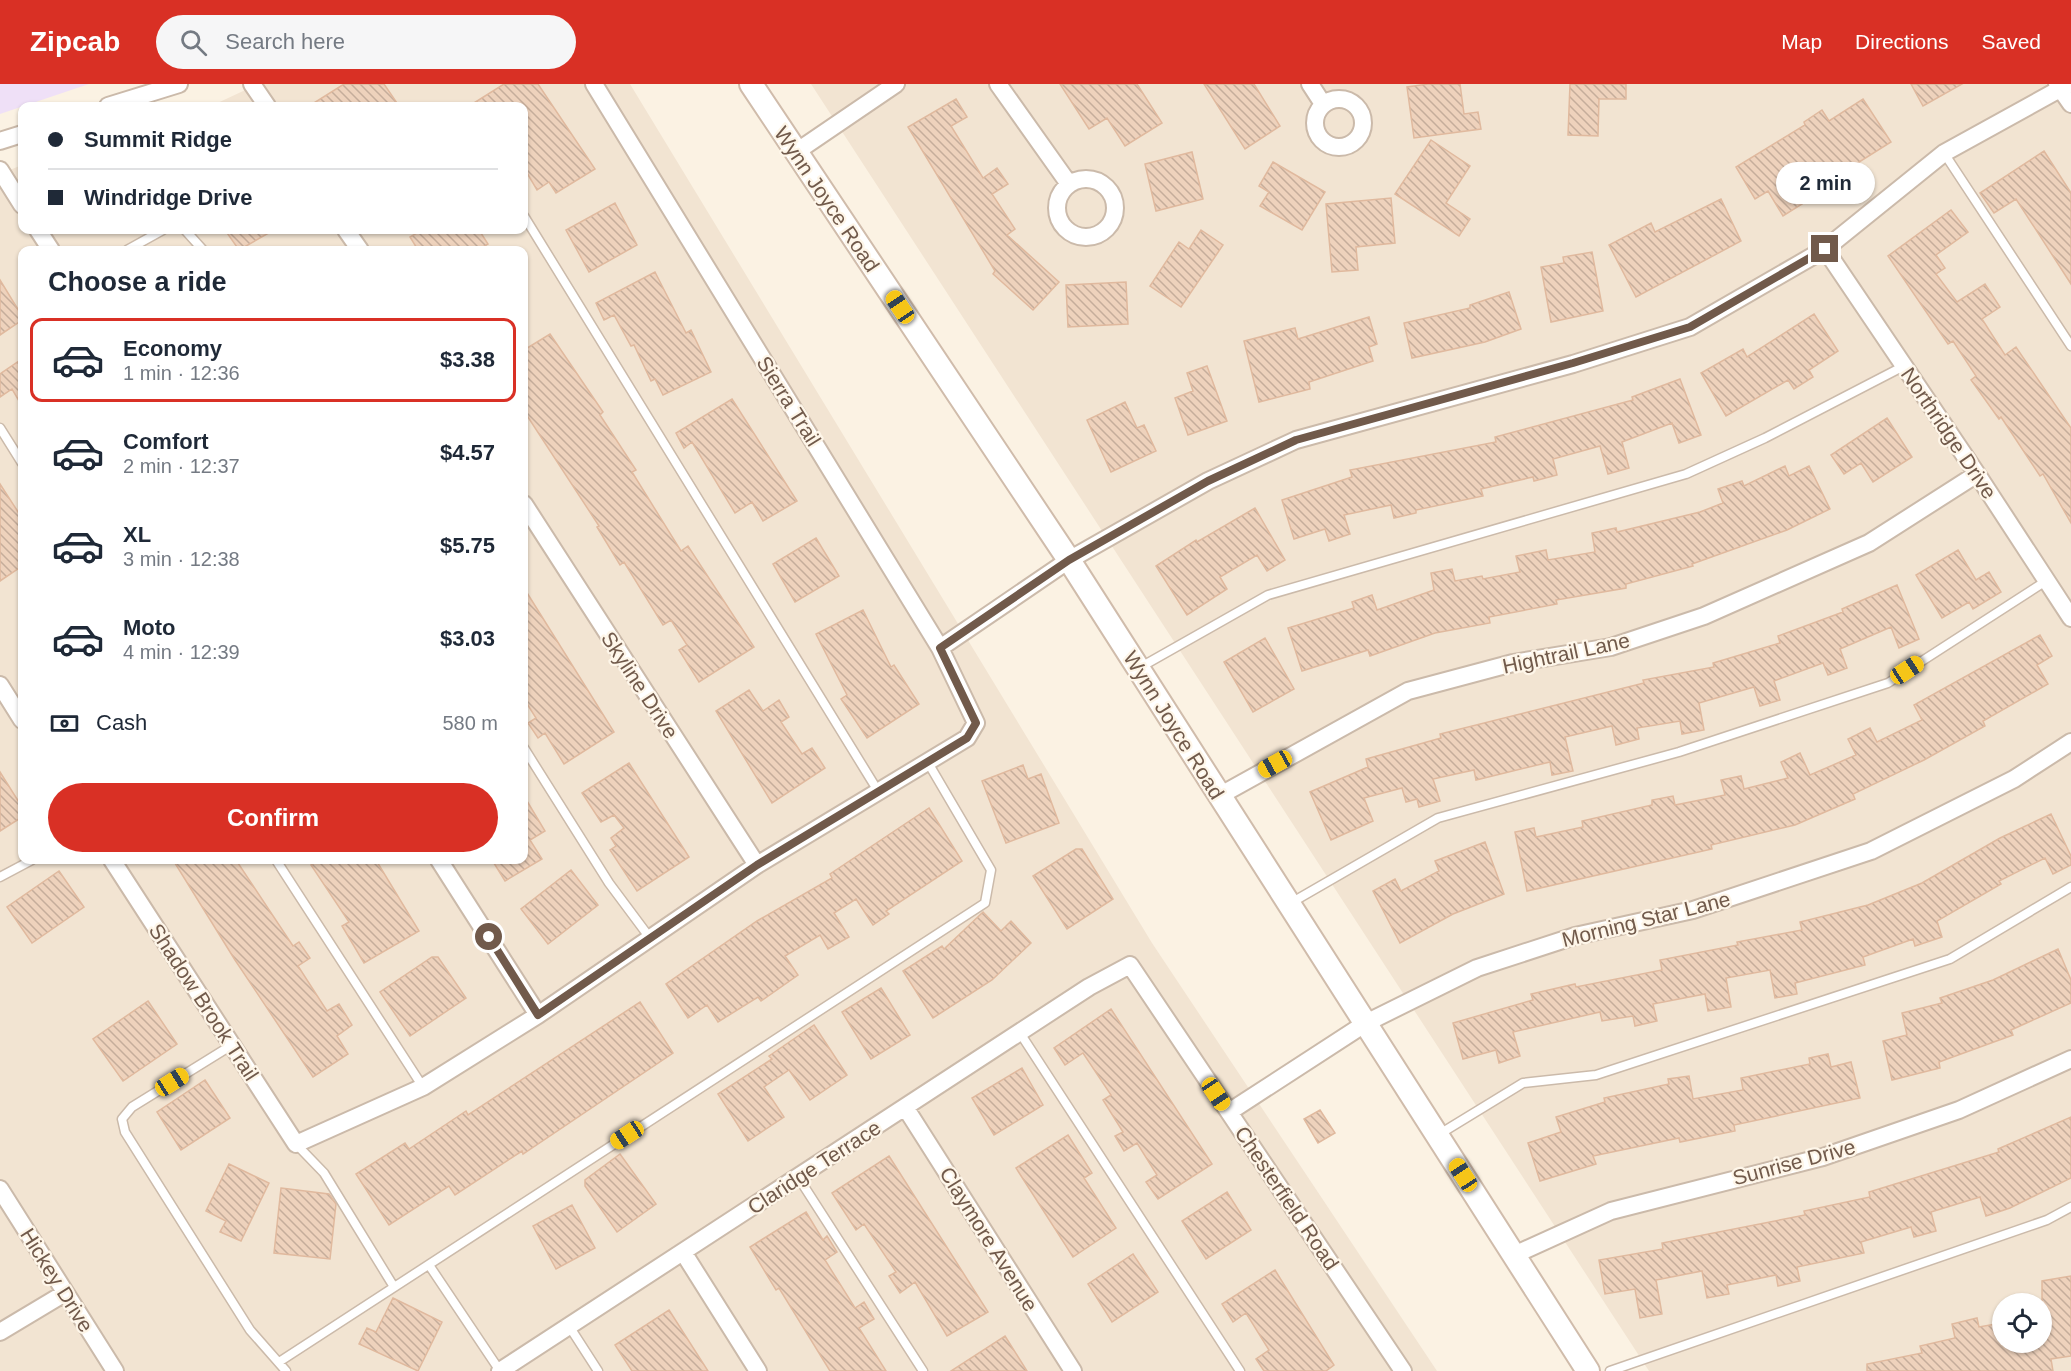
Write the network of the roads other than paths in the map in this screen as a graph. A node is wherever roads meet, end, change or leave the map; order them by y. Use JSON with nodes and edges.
{"nodes":[{"id":1,"x":178,"y":84,"type":"edge"},
{"id":2,"x":252,"y":84,"type":"edge"},
{"id":3,"x":594,"y":84,"type":"edge"},
{"id":4,"x":751,"y":84,"type":"edge"},
{"id":5,"x":896,"y":84,"type":"edge"},
{"id":6,"x":998,"y":84,"type":"edge"},
{"id":7,"x":1310,"y":84,"type":"edge"},
{"id":8,"x":2063,"y":86,"type":"edge"},
{"id":9,"x":121,"y":102,"type":"edge"},
{"id":10,"x":264,"y":102,"type":"edge"},
{"id":11,"x":1323,"y":104,"type":"dead end"},
{"id":12,"x":2071,"y":104,"type":"edge"},
{"id":13,"x":18,"y":135,"type":"edge"},
{"id":14,"x":0,"y":141,"type":"edge"},
{"id":15,"x":796,"y":152,"type":"junction"},
{"id":16,"x":1944,"y":153,"type":"junction"},
{"id":17,"x":0,"y":170,"type":"edge"},
{"id":18,"x":1069,"y":184,"type":"dead end"},
{"id":19,"x":18,"y":199,"type":"edge"},
{"id":20,"x":528,"y":222,"type":"edge"},
{"id":21,"x":156,"y":234,"type":"edge"},
{"id":22,"x":189,"y":234,"type":"edge"},
{"id":23,"x":134,"y":246,"type":"edge"},
{"id":24,"x":199,"y":246,"type":"edge"},
{"id":25,"x":1825,"y":249,"type":"junction"},
{"id":26,"x":2071,"y":346,"type":"edge"},
{"id":27,"x":1904,"y":366,"type":"junction"},
{"id":28,"x":0,"y":428,"type":"edge"},
{"id":29,"x":18,"y":457,"type":"edge"},
{"id":30,"x":1977,"y":474,"type":"junction"},
{"id":31,"x":528,"y":510,"type":"edge"},
{"id":32,"x":1069,"y":560,"type":"junction"},
{"id":33,"x":2046,"y":581,"type":"junction"},
{"id":34,"x":2071,"y":618,"type":"edge"},
{"id":35,"x":940,"y":648,"type":"junction"},
{"id":36,"x":1138,"y":669,"type":"junction"},
{"id":37,"x":0,"y":685,"type":"edge"},
{"id":38,"x":18,"y":714,"type":"edge"},
{"id":39,"x":2071,"y":742,"type":"edge"},
{"id":40,"x":528,"y":754,"type":"edge"},
{"id":41,"x":927,"y":761,"type":"junction"},
{"id":42,"x":878,"y":791,"type":"junction"},
{"id":43,"x":1219,"y":796,"type":"junction"},
{"id":44,"x":24,"y":864,"type":"edge"},
{"id":45,"x":115,"y":864,"type":"edge"},
{"id":46,"x":279,"y":864,"type":"edge"},
{"id":47,"x":442,"y":864,"type":"edge"},
{"id":48,"x":757,"y":865,"type":"junction"},
{"id":49,"x":0,"y":877,"type":"edge"},
{"id":50,"x":2071,"y":887,"type":"edge"},
{"id":51,"x":1289,"y":904,"type":"junction"},
{"id":52,"x":650,"y":938,"type":"junction"},
{"id":53,"x":1130,"y":965,"type":"joint"},
{"id":54,"x":538,"y":1015,"type":"junction"},
{"id":55,"x":1366,"y":1023,"type":"junction"},
{"id":56,"x":1020,"y":1033,"type":"junction"},
{"id":57,"x":231,"y":1044,"type":"junction"},
{"id":58,"x":2071,"y":1059,"type":"edge"},
{"id":59,"x":423,"y":1087,"type":"junction"},
{"id":60,"x":905,"y":1107,"type":"junction"},
{"id":61,"x":1229,"y":1112,"type":"junction"},
{"id":62,"x":1438,"y":1136,"type":"junction"},
{"id":63,"x":296,"y":1144,"type":"junction"},
{"id":64,"x":798,"y":1177,"type":"junction"},
{"id":65,"x":0,"y":1189,"type":"edge"},
{"id":66,"x":2071,"y":1207,"type":"edge"},
{"id":67,"x":683,"y":1252,"type":"junction"},
{"id":68,"x":1514,"y":1255,"type":"junction"},
{"id":69,"x":429,"y":1264,"type":"junction"},
{"id":70,"x":394,"y":1287,"type":"junction"},
{"id":71,"x":65,"y":1293,"type":"junction"},
{"id":72,"x":569,"y":1326,"type":"junction"},
{"id":73,"x":0,"y":1332,"type":"edge"},
{"id":74,"x":279,"y":1362,"type":"junction"},
{"id":75,"x":115,"y":1371,"type":"edge"},
{"id":76,"x":286,"y":1371,"type":"edge"},
{"id":77,"x":500,"y":1371,"type":"edge"},
{"id":78,"x":598,"y":1371,"type":"edge"},
{"id":79,"x":758,"y":1371,"type":"edge"},
{"id":80,"x":923,"y":1371,"type":"edge"},
{"id":81,"x":1073,"y":1371,"type":"edge"},
{"id":82,"x":1240,"y":1371,"type":"edge"},
{"id":83,"x":1403,"y":1371,"type":"edge"},
{"id":84,"x":1588,"y":1371,"type":"edge"},
{"id":85,"x":1610,"y":1371,"type":"edge"}],
"edges":[{"from":1,"to":9,"type":"street"},
{"from":2,"to":10,"type":"street"},
{"from":3,"to":35,"type":"street","name":"Sierra Trail"},
{"from":4,"to":15,"type":"street","name":"Wynn Joyce Road"},
{"from":5,"to":15,"type":"street"},
{"from":6,"to":18,"type":"street"},
{"from":7,"to":11,"type":"street"},
{"from":8,"to":12,"type":"street"},
{"from":8,"to":16,"type":"street"},
{"from":13,"to":14,"type":"street"},
{"from":15,"to":32,"type":"street","name":"Wynn Joyce Road"},
{"from":16,"to":25,"type":"street"},
{"from":16,"to":26,"type":"lane"},
{"from":17,"to":19,"type":"street"},
{"from":20,"to":42,"type":"lane"},
{"from":21,"to":23,"type":"lane"},
{"from":22,"to":24,"type":"lane"},
{"from":25,"to":27,"type":"street","name":"Northridge Drive"},
{"from":25,"to":32,"type":"street"},
{"from":27,"to":30,"type":"street","name":"Northridge Drive"},
{"from":27,"to":36,"type":"lane"},
{"from":28,"to":29,"type":"lane"},
{"from":30,"to":33,"type":"street","name":"Northridge Drive"},
{"from":30,"to":43,"type":"street","name":"Hightrail Lane"},
{"from":31,"to":48,"type":"street","name":"Skyline Drive"},
{"from":32,"to":35,"type":"street"},
{"from":32,"to":36,"type":"street","name":"Wynn Joyce Road"},
{"from":33,"to":34,"type":"street","name":"Northridge Drive"},
{"from":33,"to":51,"type":"lane"},
{"from":35,"to":41,"type":"street","name":"Sierra Trail"},
{"from":36,"to":43,"type":"street","name":"Wynn Joyce Road"},
{"from":37,"to":38,"type":"street"},
{"from":39,"to":55,"type":"street","name":"Morning Star Lane"},
{"from":40,"to":52,"type":"lane"},
{"from":41,"to":42,"type":"street"},
{"from":41,"to":69,"type":"lane"},
{"from":42,"to":48,"type":"street"},
{"from":43,"to":51,"type":"street","name":"Wynn Joyce Road"},
{"from":44,"to":49,"type":"lane"},
{"from":45,"to":57,"type":"street","name":"Shadow Brook Trail"},
{"from":46,"to":59,"type":"lane"},
{"from":47,"to":54,"type":"street"},
{"from":48,"to":52,"type":"street"},
{"from":50,"to":62,"type":"lane"},
{"from":51,"to":55,"type":"street","name":"Wynn Joyce Road"},
{"from":52,"to":54,"type":"street"},
{"from":53,"to":56,"type":"street","name":"Claridge Terrace"},
{"from":53,"to":61,"type":"street","name":"Chesterfield Road"},
{"from":54,"to":59,"type":"street"},
{"from":55,"to":61,"type":"street","name":"Morning Star Lane"},
{"from":55,"to":62,"type":"street","name":"Wynn Joyce Road"},
{"from":56,"to":60,"type":"street","name":"Claridge Terrace"},
{"from":56,"to":82,"type":"lane"},
{"from":57,"to":63,"type":"street","name":"Shadow Brook Trail"},
{"from":57,"to":74,"type":"lane"},
{"from":58,"to":68,"type":"street","name":"Sunrise Drive"},
{"from":59,"to":63,"type":"street"},
{"from":60,"to":64,"type":"street","name":"Claridge Terrace"},
{"from":60,"to":81,"type":"street","name":"Claymore Avenue"},
{"from":61,"to":83,"type":"street","name":"Chesterfield Road"},
{"from":62,"to":68,"type":"street","name":"Wynn Joyce Road"},
{"from":63,"to":70,"type":"lane"},
{"from":64,"to":67,"type":"street","name":"Claridge Terrace"},
{"from":64,"to":80,"type":"lane"},
{"from":65,"to":71,"type":"street","name":"Hickey Drive"},
{"from":66,"to":85,"type":"lane"},
{"from":67,"to":72,"type":"street","name":"Claridge Terrace"},
{"from":67,"to":79,"type":"street"},
{"from":68,"to":84,"type":"street","name":"Wynn Joyce Road"},
{"from":69,"to":70,"type":"lane"},
{"from":69,"to":77,"type":"lane"},
{"from":70,"to":74,"type":"lane"},
{"from":71,"to":73,"type":"street"},
{"from":71,"to":75,"type":"street","name":"Hickey Drive"},
{"from":72,"to":77,"type":"street","name":"Claridge Terrace"},
{"from":72,"to":78,"type":"lane"},
{"from":74,"to":76,"type":"lane"}]}
